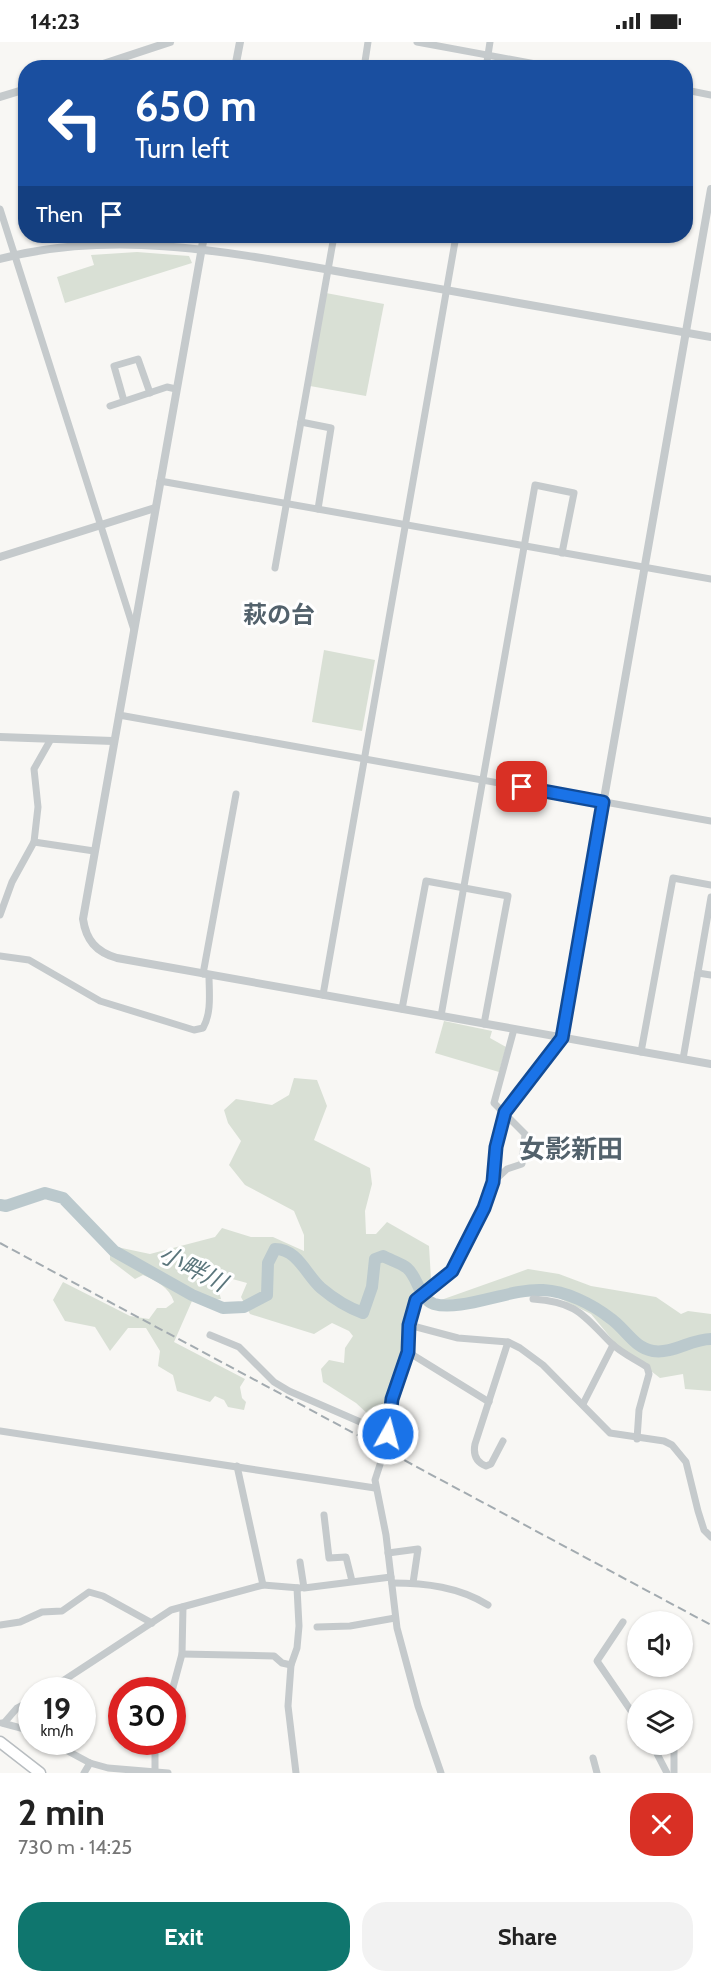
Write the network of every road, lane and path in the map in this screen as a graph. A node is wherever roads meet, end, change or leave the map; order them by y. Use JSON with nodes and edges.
{"nodes":[{"id":1,"x":170,"y":42,"type":"edge"},
{"id":2,"x":240,"y":42,"type":"edge"},
{"id":3,"x":368,"y":42,"type":"edge"},
{"id":4,"x":417,"y":42,"type":"edge"},
{"id":5,"x":490,"y":42,"type":"edge"},
{"id":6,"x":488,"y":56,"type":"junction"},
{"id":7,"x":115,"y":60,"type":"edge"},
{"id":8,"x":237,"y":60,"type":"edge"},
{"id":9,"x":365,"y":60,"type":"edge"},
{"id":10,"x":487,"y":60,"type":"edge"},
{"id":11,"x":511,"y":60,"type":"edge"},
{"id":12,"x":18,"y":91,"type":"edge"},
{"id":13,"x":693,"y":91,"type":"edge"},
{"id":14,"x":711,"y":95,"type":"edge"},
{"id":15,"x":0,"y":97,"type":"edge"},
{"id":16,"x":711,"y":189,"type":"edge"},
{"id":17,"x":0,"y":209,"type":"edge"},
{"id":18,"x":203,"y":243,"type":"edge"},
{"id":19,"x":333,"y":243,"type":"edge"},
{"id":20,"x":455,"y":243,"type":"edge"},
{"id":21,"x":202,"y":249,"type":"junction"},
{"id":22,"x":16,"y":255,"type":"junction"},
{"id":23,"x":0,"y":260,"type":"edge"},
{"id":24,"x":328,"y":270,"type":"junction"},
{"id":25,"x":447,"y":290,"type":"junction"},
{"id":26,"x":686,"y":332,"type":"junction"},
{"id":27,"x":711,"y":337,"type":"edge"},
{"id":28,"x":176,"y":389,"type":"junction"},
{"id":29,"x":150,"y":393,"type":"junction"},
{"id":30,"x":124,"y":401,"type":"junction"},
{"id":31,"x":110,"y":406,"type":"dead end"},
{"id":32,"x":302,"y":422,"type":"junction"},
{"id":33,"x":160,"y":482,"type":"junction"},
{"id":34,"x":286,"y":503,"type":"junction"},
{"id":35,"x":155,"y":508,"type":"junction"},
{"id":36,"x":318,"y":509,"type":"junction"},
{"id":37,"x":405,"y":524,"type":"junction"},
{"id":38,"x":102,"y":525,"type":"junction"},
{"id":39,"x":525,"y":547,"type":"junction"},
{"id":40,"x":562,"y":553,"type":"junction"},
{"id":41,"x":0,"y":557,"type":"edge"},
{"id":42,"x":644,"y":567,"type":"junction"},
{"id":43,"x":275,"y":568,"type":"dead end"},
{"id":44,"x":711,"y":579,"type":"edge"},
{"id":45,"x":135,"y":632,"type":"junction"},
{"id":46,"x":119,"y":715,"type":"junction"},
{"id":47,"x":0,"y":738,"type":"edge"},
{"id":48,"x":51,"y":739,"type":"junction"},
{"id":49,"x":113,"y":741,"type":"junction"},
{"id":50,"x":363,"y":759,"type":"junction"},
{"id":51,"x":483,"y":780,"type":"junction"},
{"id":52,"x":236,"y":794,"type":"dead end"},
{"id":53,"x":603,"y":802,"type":"junction"},
{"id":54,"x":711,"y":821,"type":"edge"},
{"id":55,"x":34,"y":843,"type":"junction"},
{"id":56,"x":94,"y":851,"type":"junction"},
{"id":57,"x":711,"y":885,"type":"edge"},
{"id":58,"x":464,"y":888,"type":"junction"},
{"id":59,"x":711,"y":897,"type":"edge"},
{"id":60,"x":0,"y":915,"type":"edge"},
{"id":61,"x":0,"y":956,"type":"edge"},
{"id":62,"x":698,"y":973,"type":"junction"},
{"id":63,"x":206,"y":974,"type":"junction"},
{"id":64,"x":711,"y":975,"type":"edge"},
{"id":65,"x":323,"y":995,"type":"junction"},
{"id":66,"x":402,"y":1009,"type":"junction"},
{"id":67,"x":441,"y":1016,"type":"junction"},
{"id":68,"x":484,"y":1024,"type":"junction"},
{"id":69,"x":514,"y":1029,"type":"junction"},
{"id":70,"x":562,"y":1038,"type":"junction"},
{"id":71,"x":641,"y":1052,"type":"junction"},
{"id":72,"x":682,"y":1059,"type":"junction"},
{"id":73,"x":711,"y":1064,"type":"edge"},
{"id":74,"x":505,"y":1112,"type":"junction"},
{"id":75,"x":493,"y":1182,"type":"junction"},
{"id":76,"x":533,"y":1299,"type":"dead end"},
{"id":77,"x":409,"y":1325,"type":"junction"},
{"id":78,"x":210,"y":1335,"type":"dead end"},
{"id":79,"x":508,"y":1342,"type":"junction"},
{"id":80,"x":613,"y":1345,"type":"junction"},
{"id":81,"x":408,"y":1352,"type":"junction"},
{"id":82,"x":489,"y":1402,"type":"junction"},
{"id":83,"x":583,"y":1404,"type":"junction"},
{"id":84,"x":0,"y":1431,"type":"edge"},
{"id":85,"x":388,"y":1434,"type":"junction"},
{"id":86,"x":637,"y":1439,"type":"junction"},
{"id":87,"x":503,"y":1442,"type":"dead end"},
{"id":88,"x":237,"y":1466,"type":"junction"},
{"id":89,"x":375,"y":1488,"type":"junction"},
{"id":90,"x":324,"y":1515,"type":"dead end"},
{"id":91,"x":711,"y":1537,"type":"edge"},
{"id":92,"x":385,"y":1551,"type":"junction"},
{"id":93,"x":300,"y":1562,"type":"dead end"},
{"id":94,"x":392,"y":1580,"type":"junction"},
{"id":95,"x":352,"y":1581,"type":"junction"},
{"id":96,"x":413,"y":1583,"type":"junction"},
{"id":97,"x":263,"y":1585,"type":"junction"},
{"id":98,"x":301,"y":1588,"type":"junction"},
{"id":99,"x":488,"y":1605,"type":"dead end"},
{"id":100,"x":183,"y":1607,"type":"junction"},
{"id":101,"x":395,"y":1618,"type":"junction"},
{"id":102,"x":623,"y":1622,"type":"dead end"},
{"id":103,"x":152,"y":1623,"type":"junction"},
{"id":104,"x":0,"y":1625,"type":"edge"},
{"id":105,"x":317,"y":1627,"type":"dead end"},
{"id":106,"x":182,"y":1654,"type":"junction"},
{"id":107,"x":291,"y":1665,"type":"junction"},
{"id":108,"x":69,"y":1677,"type":"edge"},
{"id":109,"x":176,"y":1677,"type":"edge"},
{"id":110,"x":627,"y":1705,"type":"edge"},
{"id":111,"x":18,"y":1707,"type":"edge"},
{"id":112,"x":2,"y":1723,"type":"edge"},
{"id":113,"x":18,"y":1727,"type":"edge"},
{"id":114,"x":0,"y":1742,"type":"edge"},
{"id":115,"x":75,"y":1755,"type":"edge"},
{"id":116,"x":155,"y":1755,"type":"edge"},
{"id":117,"x":658,"y":1755,"type":"edge"},
{"id":118,"x":674,"y":1755,"type":"edge"},
{"id":119,"x":593,"y":1758,"type":"dead end"},
{"id":120,"x":90,"y":1763,"type":"junction"},
{"id":121,"x":155,"y":1772,"type":"edge"},
{"id":122,"x":40,"y":1773,"type":"edge"},
{"id":123,"x":84,"y":1773,"type":"edge"},
{"id":124,"x":168,"y":1773,"type":"edge"},
{"id":125,"x":296,"y":1773,"type":"edge"},
{"id":126,"x":441,"y":1773,"type":"edge"},
{"id":127,"x":597,"y":1773,"type":"edge"},
{"id":128,"x":667,"y":1773,"type":"edge"},
{"id":129,"x":674,"y":1773,"type":"edge"}],
"edges":[{"from":1,"to":7,"type":"street"},
{"from":2,"to":8,"type":"street"},
{"from":3,"to":9,"type":"street"},
{"from":4,"to":6,"type":"street"},
{"from":5,"to":6,"type":"street"},
{"from":6,"to":10,"type":"street"},
{"from":6,"to":11,"type":"street"},
{"from":12,"to":15,"type":"street"},
{"from":13,"to":14,"type":"street"},
{"from":16,"to":26,"type":"street"},
{"from":17,"to":22,"type":"street"},
{"from":18,"to":21,"type":"street"},
{"from":19,"to":24,"type":"street"},
{"from":20,"to":25,"type":"street"},
{"from":21,"to":22,"type":"street"},
{"from":21,"to":24,"type":"street"},
{"from":21,"to":28,"type":"street"},
{"from":22,"to":23,"type":"street"},
{"from":22,"to":38,"type":"street"},
{"from":24,"to":25,"type":"street"},
{"from":24,"to":32,"type":"street"},
{"from":25,"to":26,"type":"street"},
{"from":25,"to":37,"type":"street"},
{"from":26,"to":27,"type":"street"},
{"from":26,"to":42,"type":"street"},
{"from":28,"to":29,"type":"street"},
{"from":28,"to":33,"type":"street"},
{"from":29,"to":30,"type":"street"},
{"from":29,"to":30,"type":"street"},
{"from":30,"to":31,"type":"street"},
{"from":32,"to":34,"type":"street"},
{"from":32,"to":36,"type":"street"},
{"from":33,"to":34,"type":"street"},
{"from":33,"to":35,"type":"street"},
{"from":34,"to":36,"type":"street"},
{"from":34,"to":43,"type":"street"},
{"from":35,"to":38,"type":"street"},
{"from":35,"to":45,"type":"street"},
{"from":36,"to":37,"type":"street"},
{"from":37,"to":39,"type":"street"},
{"from":37,"to":50,"type":"street"},
{"from":38,"to":41,"type":"street"},
{"from":38,"to":45,"type":"street"},
{"from":39,"to":40,"type":"street"},
{"from":39,"to":40,"type":"street"},
{"from":39,"to":51,"type":"street"},
{"from":40,"to":42,"type":"street"},
{"from":42,"to":44,"type":"street"},
{"from":42,"to":53,"type":"street"},
{"from":45,"to":46,"type":"street"},
{"from":46,"to":49,"type":"street"},
{"from":46,"to":50,"type":"street"},
{"from":47,"to":48,"type":"street"},
{"from":48,"to":49,"type":"street"},
{"from":48,"to":55,"type":"street"},
{"from":49,"to":56,"type":"street"},
{"from":50,"to":51,"type":"street"},
{"from":50,"to":65,"type":"street"},
{"from":51,"to":53,"type":"street"},
{"from":51,"to":58,"type":"street"},
{"from":52,"to":63,"type":"street"},
{"from":53,"to":54,"type":"street"},
{"from":53,"to":70,"type":"street"},
{"from":55,"to":56,"type":"street"},
{"from":55,"to":60,"type":"street"},
{"from":56,"to":63,"type":"street"},
{"from":57,"to":71,"type":"street"},
{"from":58,"to":66,"type":"street"},
{"from":58,"to":67,"type":"street"},
{"from":58,"to":68,"type":"street"},
{"from":59,"to":62,"type":"street"},
{"from":61,"to":63,"type":"street"},
{"from":62,"to":64,"type":"street"},
{"from":62,"to":72,"type":"street"},
{"from":63,"to":65,"type":"street"},
{"from":65,"to":66,"type":"street"},
{"from":66,"to":67,"type":"street"},
{"from":67,"to":68,"type":"street"},
{"from":68,"to":69,"type":"street"},
{"from":69,"to":70,"type":"street"},
{"from":69,"to":74,"type":"street"},
{"from":70,"to":71,"type":"street"},
{"from":70,"to":74,"type":"street"},
{"from":71,"to":72,"type":"street"},
{"from":72,"to":73,"type":"street"},
{"from":74,"to":75,"type":"street"},
{"from":74,"to":75,"type":"street"},
{"from":75,"to":77,"type":"street"},
{"from":76,"to":80,"type":"street"},
{"from":77,"to":79,"type":"street"},
{"from":77,"to":81,"type":"street"},
{"from":78,"to":85,"type":"street"},
{"from":79,"to":82,"type":"street"},
{"from":79,"to":83,"type":"street"},
{"from":80,"to":83,"type":"street"},
{"from":80,"to":86,"type":"street"},
{"from":81,"to":82,"type":"street"},
{"from":81,"to":85,"type":"street"},
{"from":82,"to":87,"type":"street"},
{"from":83,"to":86,"type":"street"},
{"from":84,"to":88,"type":"street"},
{"from":85,"to":89,"type":"street"},
{"from":86,"to":91,"type":"street"},
{"from":88,"to":89,"type":"street"},
{"from":88,"to":97,"type":"street"},
{"from":89,"to":92,"type":"street"},
{"from":90,"to":95,"type":"street"},
{"from":92,"to":94,"type":"street"},
{"from":92,"to":96,"type":"street"},
{"from":93,"to":98,"type":"street"},
{"from":94,"to":95,"type":"street"},
{"from":94,"to":96,"type":"street"},
{"from":94,"to":101,"type":"street"},
{"from":95,"to":98,"type":"street"},
{"from":96,"to":99,"type":"street"},
{"from":97,"to":98,"type":"street"},
{"from":97,"to":100,"type":"street"},
{"from":98,"to":107,"type":"street"},
{"from":100,"to":103,"type":"street"},
{"from":100,"to":106,"type":"street"},
{"from":101,"to":105,"type":"street"},
{"from":101,"to":126,"type":"street"},
{"from":102,"to":110,"type":"street"},
{"from":103,"to":104,"type":"street"},
{"from":103,"to":108,"type":"street"},
{"from":106,"to":107,"type":"street"},
{"from":106,"to":109,"type":"street"},
{"from":107,"to":125,"type":"street"},
{"from":111,"to":112,"type":"street"},
{"from":112,"to":113,"type":"street"},
{"from":114,"to":122,"type":"main road"},
{"from":115,"to":120,"type":"street"},
{"from":116,"to":121,"type":"street"},
{"from":117,"to":128,"type":"street"},
{"from":118,"to":129,"type":"street"},
{"from":119,"to":127,"type":"street"},
{"from":120,"to":121,"type":"street"},
{"from":120,"to":123,"type":"street"},
{"from":121,"to":124,"type":"street"}]}
